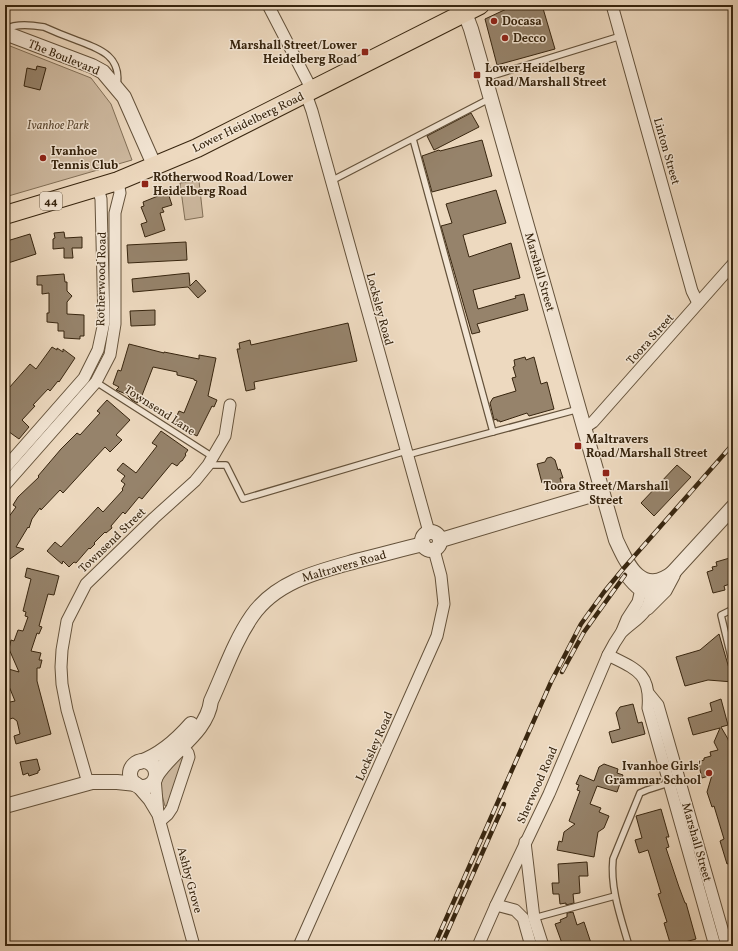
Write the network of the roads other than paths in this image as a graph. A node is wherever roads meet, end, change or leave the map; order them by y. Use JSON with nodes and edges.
{"nodes":[{"id":1,"x":268,"y":5,"type":"edge"},
{"id":2,"x":612,"y":5,"type":"edge"},
{"id":3,"x":469,"y":8,"type":"edge"},
{"id":4,"x":5,"y":29,"type":"edge"},
{"id":5,"x":5,"y":33,"type":"edge"},
{"id":6,"x":621,"y":36,"type":"junction"},
{"id":7,"x":486,"y":78,"type":"junction"},
{"id":8,"x":117,"y":88,"type":"junction"},
{"id":9,"x":309,"y":92,"type":"junction"},
{"id":10,"x":491,"y":98,"type":"junction"},
{"id":11,"x":413,"y":139,"type":"junction"},
{"id":12,"x":154,"y":166,"type":"junction"},
{"id":13,"x":118,"y":180,"type":"junction"},
{"id":14,"x":331,"y":181,"type":"junction"},
{"id":15,"x":98,"y":188,"type":"junction"},
{"id":16,"x":5,"y":214,"type":"edge"},
{"id":17,"x":733,"y":264,"type":"edge"},
{"id":18,"x":698,"y":304,"type":"junction"},
{"id":19,"x":96,"y":382,"type":"junction"},
{"id":20,"x":230,"y":405,"type":"dead end"},
{"id":21,"x":579,"y":409,"type":"junction"},
{"id":22,"x":584,"y":428,"type":"junction"},
{"id":23,"x":493,"y":432,"type":"junction"},
{"id":24,"x":406,"y":453,"type":"junction"},
{"id":25,"x":210,"y":461,"type":"junction"},
{"id":26,"x":5,"y":468,"type":"edge"},
{"id":27,"x":5,"y":484,"type":"edge"},
{"id":28,"x":602,"y":492,"type":"junction"},
{"id":29,"x":733,"y":507,"type":"edge"},
{"id":30,"x":431,"y":542,"type":"junction"},
{"id":31,"x":677,"y":568,"type":"junction"},
{"id":32,"x":646,"y":588,"type":"junction"},
{"id":33,"x":733,"y":609,"type":"edge"},
{"id":34,"x":640,"y":616,"type":"junction"},
{"id":35,"x":620,"y":635,"type":"junction"},
{"id":36,"x":608,"y":655,"type":"junction"},
{"id":37,"x":733,"y":665,"type":"edge"},
{"id":38,"x":649,"y":694,"type":"junction"},
{"id":39,"x":211,"y":701,"type":"junction"},
{"id":40,"x":182,"y":748,"type":"junction"},
{"id":41,"x":137,"y":764,"type":"junction"},
{"id":42,"x":155,"y":777,"type":"junction"},
{"id":43,"x":90,"y":783,"type":"junction"},
{"id":44,"x":669,"y":783,"type":"junction"},
{"id":45,"x":136,"y":784,"type":"junction"},
{"id":46,"x":5,"y":806,"type":"edge"},
{"id":47,"x":159,"y":818,"type":"junction"},
{"id":48,"x":525,"y":842,"type":"junction"},
{"id":49,"x":615,"y":896,"type":"junction"},
{"id":50,"x":496,"y":905,"type":"junction"},
{"id":51,"x":534,"y":918,"type":"junction"},
{"id":52,"x":194,"y":946,"type":"edge"},
{"id":53,"x":299,"y":946,"type":"edge"},
{"id":54,"x":478,"y":946,"type":"edge"},
{"id":55,"x":531,"y":946,"type":"edge"},
{"id":56,"x":543,"y":946,"type":"edge"},
{"id":57,"x":629,"y":946,"type":"edge"},
{"id":58,"x":715,"y":946,"type":"edge"},
{"id":59,"x":727,"y":946,"type":"edge"}],
"edges":[{"from":1,"to":9,"type":"street","name":"Locksley Road"},
{"from":2,"to":6,"type":"street","name":"Linton Street"},
{"from":3,"to":7,"type":"street","name":"Marshall Street"},
{"from":3,"to":9,"type":"main road","name":"Lower Heidelberg Road","number":"44"},
{"from":4,"to":8,"type":"lane","name":"The Boulevard"},
{"from":5,"to":8,"type":"street","name":"The Boulevard"},
{"from":6,"to":7,"type":"lane"},
{"from":6,"to":18,"type":"street","name":"Linton Street"},
{"from":7,"to":10,"type":"street","name":"Marshall Street"},
{"from":8,"to":12,"type":"street","name":"The Boulevard"},
{"from":9,"to":12,"type":"main road","name":"Lower Heidelberg Road","number":"44"},
{"from":9,"to":14,"type":"street","name":"Locksley Road"},
{"from":10,"to":11,"type":"lane"},
{"from":10,"to":21,"type":"street","name":"Marshall Street"},
{"from":11,"to":14,"type":"lane"},
{"from":11,"to":23,"type":"lane"},
{"from":12,"to":13,"type":"main road","name":"Lower Heidelberg Road","number":"44"},
{"from":13,"to":15,"type":"main road","name":"Lower Heidelberg Road","number":"44"},
{"from":13,"to":19,"type":"street","name":"Rotherwood Road"},
{"from":14,"to":24,"type":"street","name":"Locksley Road"},
{"from":15,"to":16,"type":"main road","name":"Lower Heidelberg Road","number":"44"},
{"from":15,"to":26,"type":"street","name":"Rotherwood Road"},
{"from":17,"to":18,"type":"street","name":"Toora Street"},
{"from":18,"to":22,"type":"street","name":"Toora Street"},
{"from":19,"to":25,"type":"lane","name":"Townsend Lane"},
{"from":19,"to":27,"type":"street","name":"Rotherwood Road"},
{"from":20,"to":25,"type":"street","name":"Townsend Street"},
{"from":21,"to":22,"type":"street","name":"Marshall Street"},
{"from":21,"to":23,"type":"lane"},
{"from":22,"to":28,"type":"street","name":"Marshall Street"},
{"from":23,"to":24,"type":"lane"},
{"from":24,"to":25,"type":"lane"},
{"from":24,"to":30,"type":"street","name":"Locksley Road"},
{"from":25,"to":43,"type":"street","name":"Townsend Street"},
{"from":28,"to":30,"type":"street","name":"Maltravers Road"},
{"from":28,"to":32,"type":"street","name":"Marshall Street"},
{"from":29,"to":31,"type":"street"},
{"from":30,"to":39,"type":"street","name":"Maltravers Road"},
{"from":30,"to":53,"type":"street","name":"Locksley Road"},
{"from":31,"to":32,"type":"street"},
{"from":31,"to":34,"type":"street"},
{"from":32,"to":34,"type":"street","name":"Sherwood Road"},
{"from":32,"to":35,"type":"street","name":"Sherwood Road"},
{"from":33,"to":37,"type":"lane"},
{"from":34,"to":35,"type":"street","name":"Sherwood Road"},
{"from":35,"to":36,"type":"street","name":"Sherwood Road"},
{"from":36,"to":38,"type":"street","name":"Marshall Street"},
{"from":36,"to":48,"type":"street","name":"Sherwood Road"},
{"from":38,"to":44,"type":"street","name":"Marshall Street"},
{"from":38,"to":59,"type":"street","name":"Marshall Street"},
{"from":39,"to":40,"type":"street","name":"Maltravers Road"},
{"from":39,"to":41,"type":"street","name":"Maltravers Road"},
{"from":40,"to":42,"type":"street","name":"Maltravers Road"},
{"from":40,"to":47,"type":"street"},
{"from":41,"to":42,"type":"street"},
{"from":41,"to":43,"type":"street","name":"Maltravers Road"},
{"from":41,"to":45,"type":"street"},
{"from":42,"to":45,"type":"street"},
{"from":42,"to":47,"type":"street","name":"Ashby Grove"},
{"from":43,"to":45,"type":"street","name":"Maltravers Road"},
{"from":43,"to":46,"type":"street","name":"Maltravers Road"},
{"from":44,"to":49,"type":"lane"},
{"from":44,"to":58,"type":"street","name":"Marshall Street"},
{"from":45,"to":47,"type":"street","name":"Ashby Grove"},
{"from":47,"to":52,"type":"street","name":"Ashby Grove"},
{"from":48,"to":50,"type":"street","name":"Sherwood Road"},
{"from":48,"to":51,"type":"street"},
{"from":49,"to":51,"type":"lane"},
{"from":49,"to":57,"type":"lane"},
{"from":50,"to":54,"type":"street","name":"Sherwood Road"},
{"from":50,"to":55,"type":"street"},
{"from":51,"to":56,"type":"street"}]}
